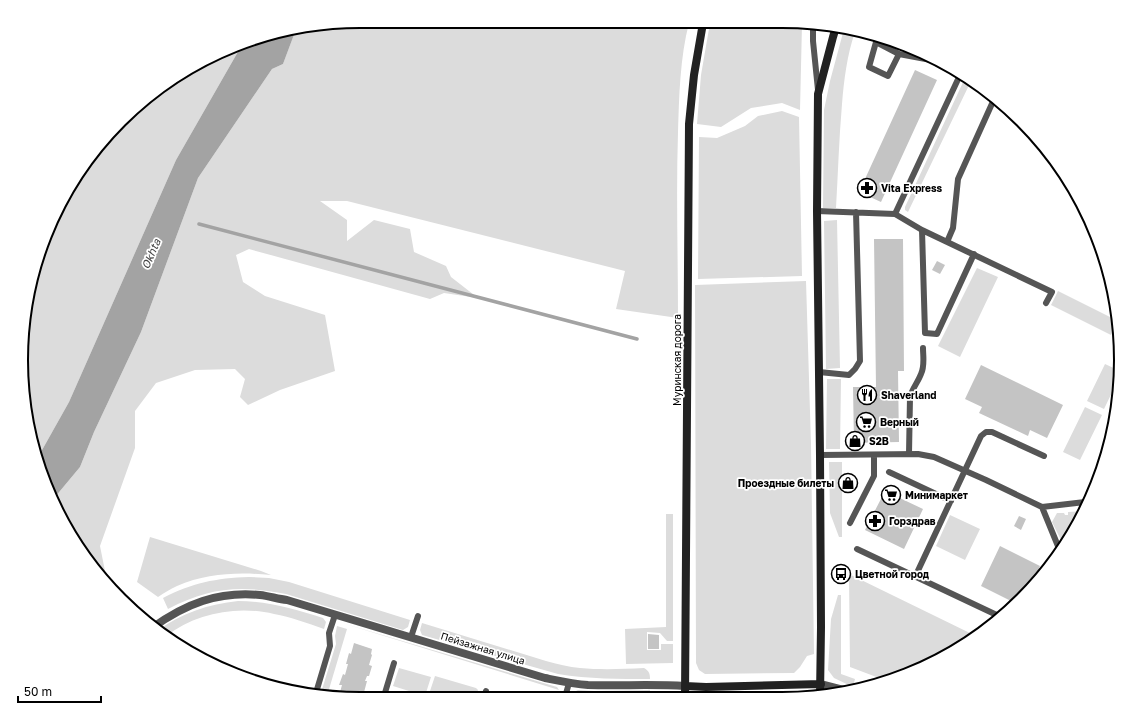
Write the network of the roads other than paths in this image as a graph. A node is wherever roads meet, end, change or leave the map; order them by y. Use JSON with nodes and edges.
{"nodes":[{"id":1,"x":702,"y":28,"type":"edge"},
{"id":2,"x":813,"y":30,"type":"edge"},
{"id":3,"x":834,"y":32,"type":"edge"},
{"id":4,"x":876,"y":42,"type":"edge"},
{"id":5,"x":884,"y":44,"type":"edge"},
{"id":6,"x":899,"y":54,"type":"junction"},
{"id":7,"x":918,"y":57,"type":"edge"},
{"id":8,"x":958,"y":79,"type":"edge"},
{"id":9,"x":818,"y":94,"type":"junction"},
{"id":10,"x":992,"y":103,"type":"edge"},
{"id":11,"x":817,"y":211,"type":"junction"},
{"id":12,"x":856,"y":212,"type":"junction"},
{"id":13,"x":895,"y":214,"type":"junction"},
{"id":14,"x":922,"y":230,"type":"junction"},
{"id":15,"x":947,"y":242,"type":"junction"},
{"id":16,"x":974,"y":254,"type":"junction"},
{"id":17,"x":1046,"y":303,"type":"dead end"},
{"id":18,"x":923,"y":348,"type":"dead end"},
{"id":19,"x":819,"y":372,"type":"junction"},
{"id":20,"x":909,"y":454,"type":"junction"},
{"id":21,"x":820,"y":455,"type":"junction"},
{"id":22,"x":874,"y":455,"type":"junction"},
{"id":23,"x":1044,"y":456,"type":"dead end"},
{"id":24,"x":965,"y":471,"type":"junction"},
{"id":25,"x":889,"y":472,"type":"dead end"},
{"id":26,"x":951,"y":501,"type":"junction"},
{"id":27,"x":1082,"y":502,"type":"edge"},
{"id":28,"x":1042,"y":507,"type":"junction"},
{"id":29,"x":850,"y":523,"type":"dead end"},
{"id":30,"x":1057,"y":545,"type":"edge"},
{"id":31,"x":857,"y":549,"type":"dead end"},
{"id":32,"x":915,"y":577,"type":"junction"},
{"id":33,"x":995,"y":614,"type":"edge"},
{"id":34,"x":335,"y":615,"type":"junction"},
{"id":35,"x":418,"y":616,"type":"dead end"},
{"id":36,"x":159,"y":624,"type":"edge"},
{"id":37,"x":411,"y":637,"type":"junction"},
{"id":38,"x":394,"y":663,"type":"dead end"},
{"id":39,"x":569,"y":683,"type":"junction"},
{"id":40,"x":821,"y":684,"type":"junction"},
{"id":41,"x":685,"y":686,"type":"junction"},
{"id":42,"x":835,"y":688,"type":"edge"},
{"id":43,"x":317,"y":689,"type":"edge"},
{"id":44,"x":821,"y":689,"type":"edge"},
{"id":45,"x":385,"y":692,"type":"edge"},
{"id":46,"x":566,"y":692,"type":"edge"},
{"id":47,"x":685,"y":692,"type":"edge"}],
"edges":[{"from":1,"to":41,"type":"street","name":"Муринская дорога"},
{"from":2,"to":9,"type":"lane"},
{"from":3,"to":9,"type":"street"},
{"from":4,"to":6,"type":"lane"},
{"from":5,"to":6,"type":"lane"},
{"from":6,"to":7,"type":"lane"},
{"from":8,"to":13,"type":"lane"},
{"from":9,"to":11,"type":"street"},
{"from":10,"to":15,"type":"lane"},
{"from":11,"to":12,"type":"lane"},
{"from":11,"to":19,"type":"street"},
{"from":12,"to":13,"type":"lane"},
{"from":12,"to":19,"type":"lane"},
{"from":13,"to":14,"type":"lane"},
{"from":14,"to":15,"type":"lane"},
{"from":14,"to":16,"type":"lane"},
{"from":15,"to":16,"type":"lane"},
{"from":16,"to":17,"type":"lane"},
{"from":18,"to":20,"type":"lane"},
{"from":19,"to":21,"type":"street"},
{"from":20,"to":22,"type":"lane"},
{"from":20,"to":24,"type":"lane"},
{"from":21,"to":22,"type":"lane"},
{"from":21,"to":40,"type":"street"},
{"from":22,"to":29,"type":"lane"},
{"from":23,"to":24,"type":"lane"},
{"from":24,"to":26,"type":"lane"},
{"from":24,"to":28,"type":"lane"},
{"from":25,"to":26,"type":"lane"},
{"from":26,"to":32,"type":"lane"},
{"from":27,"to":28,"type":"lane"},
{"from":28,"to":30,"type":"lane"},
{"from":31,"to":32,"type":"lane"},
{"from":32,"to":33,"type":"lane"},
{"from":34,"to":36,"type":"street","name":"Пейзажная улица"},
{"from":34,"to":37,"type":"street","name":"Пейзажная улица"},
{"from":34,"to":43,"type":"lane"},
{"from":35,"to":37,"type":"lane"},
{"from":37,"to":39,"type":"street","name":"Пейзажная улица"},
{"from":38,"to":45,"type":"lane"},
{"from":39,"to":41,"type":"street","name":"Пейзажная улица"},
{"from":39,"to":46,"type":"lane"},
{"from":40,"to":41,"type":"street","name":"Пейзажная улица"},
{"from":40,"to":42,"type":"street"},
{"from":40,"to":44,"type":"street"},
{"from":41,"to":47,"type":"street","name":"Муринская дорога"}]}
